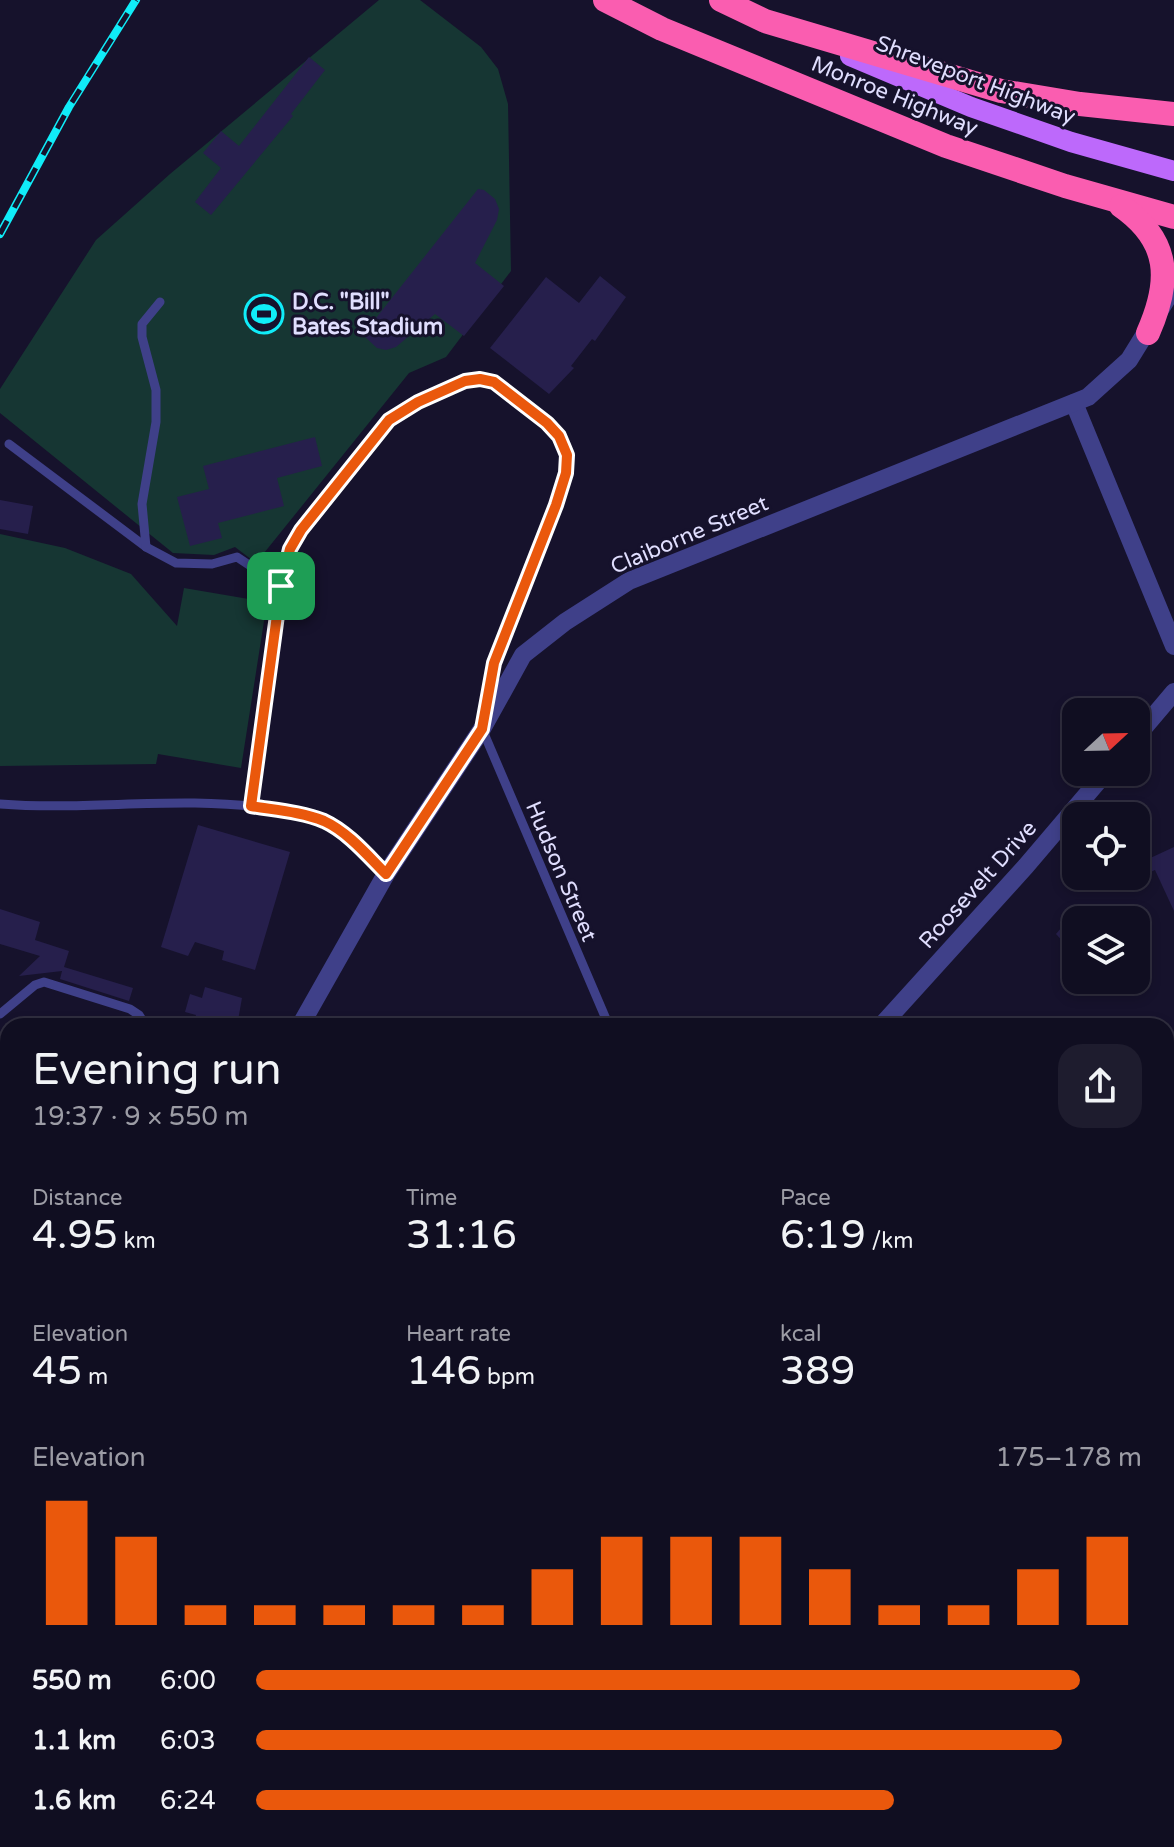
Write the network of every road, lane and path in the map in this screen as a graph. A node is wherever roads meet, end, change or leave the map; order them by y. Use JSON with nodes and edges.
{"nodes":[{"id":1,"x":605,"y":0,"type":"edge"},
{"id":2,"x":721,"y":0,"type":"edge"},
{"id":3,"x":765,"y":21,"type":"junction"},
{"id":4,"x":1174,"y":114,"type":"edge"},
{"id":5,"x":1174,"y":171,"type":"edge"},
{"id":6,"x":1105,"y":198,"type":"junction"},
{"id":7,"x":1174,"y":217,"type":"edge"},
{"id":8,"x":1174,"y":287,"type":"edge"},
{"id":9,"x":160,"y":302,"type":"dead end"},
{"id":10,"x":1174,"y":312,"type":"edge"},
{"id":11,"x":1143,"y":340,"type":"junction"},
{"id":12,"x":1074,"y":403,"type":"junction"},
{"id":13,"x":9,"y":444,"type":"dead end"},
{"id":14,"x":146,"y":547,"type":"junction"},
{"id":15,"x":281,"y":586,"type":"junction"},
{"id":16,"x":1174,"y":646,"type":"edge"},
{"id":17,"x":1174,"y":692,"type":"edge"},
{"id":18,"x":1150,"y":720,"type":"edge"},
{"id":19,"x":482,"y":729,"type":"junction"},
{"id":20,"x":1094,"y":786,"type":"edge"},
{"id":21,"x":0,"y":804,"type":"edge"},
{"id":22,"x":251,"y":806,"type":"junction"},
{"id":23,"x":386,"y":874,"type":"junction"},
{"id":24,"x":0,"y":1014,"type":"edge"},
{"id":25,"x":141,"y":1018,"type":"edge"},
{"id":26,"x":305,"y":1018,"type":"edge"},
{"id":27,"x":606,"y":1018,"type":"edge"},
{"id":28,"x":888,"y":1018,"type":"edge"}],
"edges":[{"from":1,"to":6,"type":"highway","name":"Monroe Highway"},
{"from":2,"to":3,"type":"highway","name":"Monroe Highway"},
{"from":3,"to":4,"type":"highway","name":"Monroe Highway"},
{"from":3,"to":5,"type":"main road","name":"Shreveport Highway"},
{"from":6,"to":7,"type":"highway","name":"Monroe Highway"},
{"from":6,"to":11,"type":"highway"},
{"from":8,"to":11,"type":"street","name":"Claiborne Street"},
{"from":9,"to":14,"type":"lane"},
{"from":10,"to":11,"type":"street","name":"Claiborne Street"},
{"from":11,"to":12,"type":"street","name":"Claiborne Street"},
{"from":12,"to":16,"type":"street"},
{"from":12,"to":19,"type":"street","name":"Claiborne Street"},
{"from":13,"to":14,"type":"lane"},
{"from":14,"to":15,"type":"lane"},
{"from":15,"to":19,"type":"lane"},
{"from":15,"to":22,"type":"lane"},
{"from":17,"to":18,"type":"street"},
{"from":19,"to":23,"type":"street","name":"Claiborne Street"},
{"from":19,"to":27,"type":"lane","name":"Hudson Street"},
{"from":20,"to":28,"type":"street","name":"Roosevelt Drive"},
{"from":21,"to":22,"type":"lane"},
{"from":22,"to":23,"type":"lane"},
{"from":23,"to":26,"type":"street","name":"Claiborne Street"},
{"from":24,"to":25,"type":"lane"}]}
